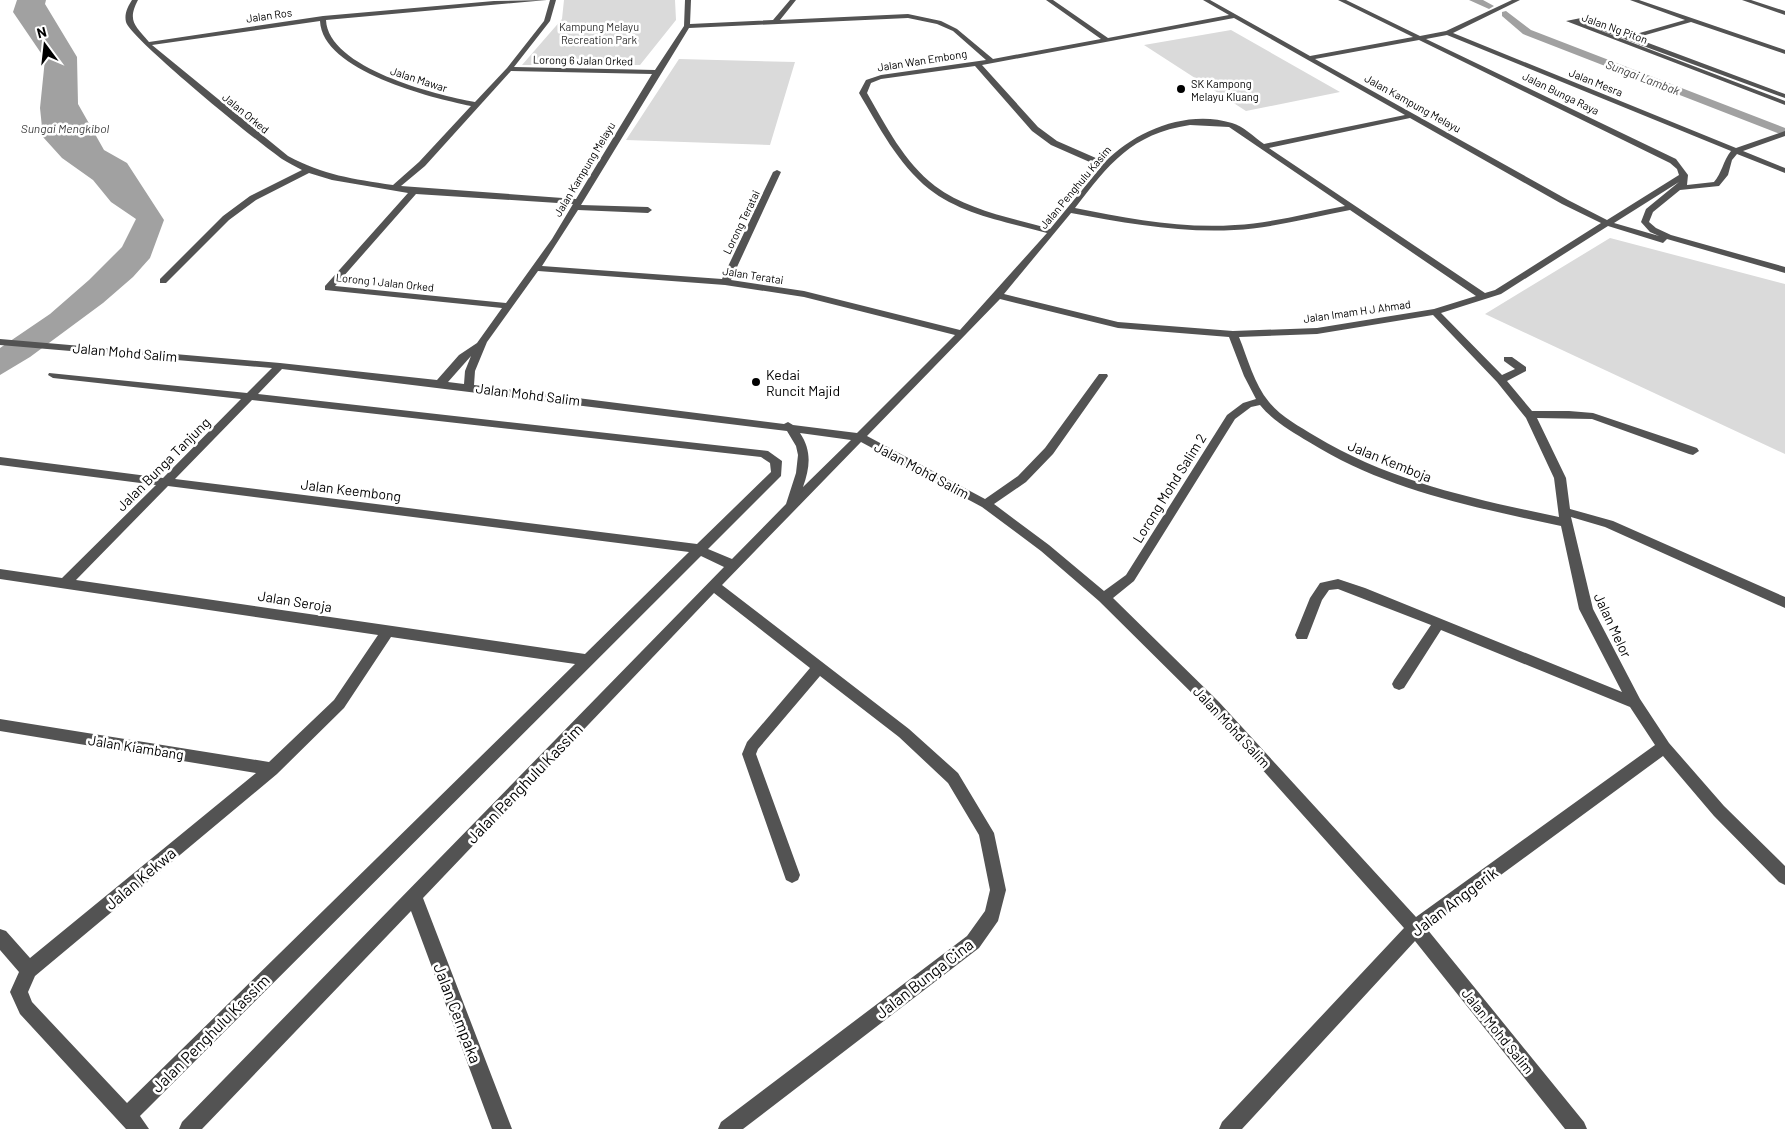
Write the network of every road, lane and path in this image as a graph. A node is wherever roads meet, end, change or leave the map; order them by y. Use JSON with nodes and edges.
{"nodes":[{"id":1,"x":135,"y":0,"type":"edge"},
{"id":2,"x":419,"y":0,"type":"edge"},
{"id":3,"x":544,"y":0,"type":"edge"},
{"id":4,"x":553,"y":0,"type":"edge"},
{"id":5,"x":688,"y":0,"type":"edge"},
{"id":6,"x":793,"y":0,"type":"edge"},
{"id":7,"x":1049,"y":0,"type":"edge"},
{"id":8,"x":1206,"y":0,"type":"edge"},
{"id":9,"x":1517,"y":0,"type":"edge"},
{"id":10,"x":1633,"y":0,"type":"edge"},
{"id":11,"x":1745,"y":0,"type":"edge"},
{"id":12,"x":1346,"y":1,"type":"edge"},
{"id":13,"x":419,"y":8,"type":"junction"},
{"id":14,"x":1785,"y":13,"type":"edge"},
{"id":15,"x":1235,"y":16,"type":"junction"},
{"id":16,"x":323,"y":18,"type":"junction"},
{"id":17,"x":1692,"y":20,"type":"junction"},
{"id":18,"x":774,"y":23,"type":"junction"},
{"id":19,"x":687,"y":26,"type":"junction"},
{"id":20,"x":1448,"y":33,"type":"junction"},
{"id":21,"x":1422,"y":38,"type":"junction"},
{"id":22,"x":1629,"y":38,"type":"junction"},
{"id":23,"x":1107,"y":40,"type":"junction"},
{"id":24,"x":1619,"y":40,"type":"junction"},
{"id":25,"x":146,"y":44,"type":"junction"},
{"id":26,"x":1785,"y":52,"type":"edge"},
{"id":27,"x":1308,"y":58,"type":"junction"},
{"id":28,"x":991,"y":61,"type":"junction"},
{"id":29,"x":977,"y":64,"type":"junction"},
{"id":30,"x":509,"y":68,"type":"junction"},
{"id":31,"x":657,"y":72,"type":"junction"},
{"id":32,"x":1785,"y":96,"type":"edge"},
{"id":33,"x":1785,"y":103,"type":"edge"},
{"id":34,"x":477,"y":105,"type":"junction"},
{"id":35,"x":1409,"y":116,"type":"junction"},
{"id":36,"x":1784,"y":133,"type":"edge"},
{"id":37,"x":1261,"y":147,"type":"junction"},
{"id":38,"x":1735,"y":151,"type":"junction"},
{"id":39,"x":1106,"y":166,"type":"junction"},
{"id":40,"x":308,"y":170,"type":"junction"},
{"id":41,"x":1785,"y":171,"type":"edge"},
{"id":42,"x":777,"y":172,"type":"dead end"},
{"id":43,"x":1684,"y":175,"type":"junction"},
{"id":44,"x":1678,"y":188,"type":"junction"},
{"id":45,"x":393,"y":189,"type":"junction"},
{"id":46,"x":414,"y":191,"type":"junction"},
{"id":47,"x":577,"y":205,"type":"junction"},
{"id":48,"x":1353,"y":207,"type":"junction"},
{"id":49,"x":648,"y":210,"type":"dead end"},
{"id":50,"x":1070,"y":210,"type":"junction"},
{"id":51,"x":1608,"y":224,"type":"junction"},
{"id":52,"x":1052,"y":232,"type":"junction"},
{"id":53,"x":1718,"y":252,"type":"junction"},
{"id":54,"x":537,"y":268,"type":"junction"},
{"id":55,"x":1785,"y":270,"type":"edge"},
{"id":56,"x":163,"y":281,"type":"dead end"},
{"id":57,"x":724,"y":282,"type":"junction"},
{"id":58,"x":1000,"y":296,"type":"junction"},
{"id":59,"x":1484,"y":297,"type":"junction"},
{"id":60,"x":509,"y":306,"type":"junction"},
{"id":61,"x":1434,"y":312,"type":"junction"},
{"id":62,"x":962,"y":334,"type":"junction"},
{"id":63,"x":1233,"y":334,"type":"junction"},
{"id":64,"x":0,"y":342,"type":"edge"},
{"id":65,"x":482,"y":342,"type":"junction"},
{"id":66,"x":1508,"y":359,"type":"dead end"},
{"id":67,"x":280,"y":366,"type":"junction"},
{"id":68,"x":53,"y":375,"type":"dead end"},
{"id":69,"x":1103,"y":376,"type":"dead end"},
{"id":70,"x":1501,"y":380,"type":"junction"},
{"id":71,"x":440,"y":384,"type":"junction"},
{"id":72,"x":469,"y":387,"type":"junction"},
{"id":73,"x":251,"y":396,"type":"junction"},
{"id":74,"x":1263,"y":401,"type":"junction"},
{"id":75,"x":1530,"y":415,"type":"junction"},
{"id":76,"x":788,"y":426,"type":"junction"},
{"id":77,"x":859,"y":437,"type":"junction"},
{"id":78,"x":1693,"y":451,"type":"dead end"},
{"id":79,"x":0,"y":462,"type":"edge"},
{"id":80,"x":167,"y":482,"type":"junction"},
{"id":81,"x":986,"y":504,"type":"junction"},
{"id":82,"x":791,"y":507,"type":"junction"},
{"id":83,"x":1565,"y":517,"type":"junction"},
{"id":84,"x":698,"y":549,"type":"junction"},
{"id":85,"x":734,"y":566,"type":"junction"},
{"id":86,"x":0,"y":574,"type":"edge"},
{"id":87,"x":66,"y":582,"type":"junction"},
{"id":88,"x":714,"y":586,"type":"junction"},
{"id":89,"x":1104,"y":598,"type":"junction"},
{"id":90,"x":1785,"y":603,"type":"edge"},
{"id":91,"x":1438,"y":624,"type":"junction"},
{"id":92,"x":388,"y":631,"type":"junction"},
{"id":93,"x":1302,"y":635,"type":"dead end"},
{"id":94,"x":586,"y":660,"type":"junction"},
{"id":95,"x":819,"y":668,"type":"junction"},
{"id":96,"x":1398,"y":684,"type":"dead end"},
{"id":97,"x":1635,"y":703,"type":"junction"},
{"id":98,"x":0,"y":725,"type":"edge"},
{"id":99,"x":1664,"y":747,"type":"junction"},
{"id":100,"x":272,"y":769,"type":"junction"},
{"id":101,"x":792,"y":876,"type":"dead end"},
{"id":102,"x":1785,"y":877,"type":"edge"},
{"id":103,"x":414,"y":896,"type":"junction"},
{"id":104,"x":1415,"y":928,"type":"junction"},
{"id":105,"x":0,"y":937,"type":"edge"},
{"id":106,"x":29,"y":970,"type":"junction"},
{"id":107,"x":127,"y":1116,"type":"junction"},
{"id":108,"x":139,"y":1129,"type":"edge"},
{"id":109,"x":189,"y":1129,"type":"edge"},
{"id":110,"x":502,"y":1129,"type":"edge"},
{"id":111,"x":728,"y":1129,"type":"edge"},
{"id":112,"x":1229,"y":1129,"type":"edge"},
{"id":113,"x":1577,"y":1129,"type":"edge"}],
"edges":[{"from":1,"to":25,"type":"street","name":"Jalan Orked"},
{"from":2,"to":13,"type":"street"},
{"from":3,"to":13,"type":"street","name":"Jalan Ros"},
{"from":4,"to":30,"type":"street"},
{"from":5,"to":19,"type":"street"},
{"from":6,"to":18,"type":"street"},
{"from":7,"to":23,"type":"street"},
{"from":8,"to":15,"type":"street","name":"Jalan Kampung Melayu"},
{"from":9,"to":20,"type":"street"},
{"from":10,"to":17,"type":"street"},
{"from":11,"to":14,"type":"street"},
{"from":12,"to":21,"type":"street","name":"Jalan Bunga Raya"},
{"from":13,"to":16,"type":"street","name":"Jalan Ros"},
{"from":15,"to":23,"type":"street","name":"Jalan Wan Embong"},
{"from":15,"to":27,"type":"street","name":"Jalan Kampung Melayu"},
{"from":16,"to":25,"type":"street","name":"Jalan Ros"},
{"from":16,"to":34,"type":"street","name":"Jalan Mawar"},
{"from":17,"to":22,"type":"street"},
{"from":17,"to":26,"type":"street"},
{"from":18,"to":19,"type":"street"},
{"from":18,"to":28,"type":"street"},
{"from":19,"to":31,"type":"street","name":"Jalan Kampung Melayu"},
{"from":20,"to":21,"type":"street"},
{"from":20,"to":38,"type":"street","name":"Jalan Mesra"},
{"from":21,"to":27,"type":"street"},
{"from":21,"to":43,"type":"street","name":"Jalan Bunga Raya"},
{"from":22,"to":24,"type":"street"},
{"from":22,"to":24,"type":"street","name":"Jalan Ng Piton"},
{"from":22,"to":32,"type":"street","name":"Jalan Ng Piton"},
{"from":23,"to":28,"type":"street","name":"Jalan Wan Embong"},
{"from":24,"to":33,"type":"street","name":"Jalan Ng Piton"},
{"from":25,"to":40,"type":"street","name":"Jalan Orked"},
{"from":27,"to":35,"type":"street","name":"Jalan Kampung Melayu"},
{"from":28,"to":29,"type":"street","name":"Jalan Wan Embong"},
{"from":29,"to":39,"type":"street"},
{"from":29,"to":52,"type":"street","name":"Jalan Wan Embong"},
{"from":30,"to":31,"type":"street","name":"Lorong 6 Jalan Orked"},
{"from":30,"to":34,"type":"street"},
{"from":31,"to":47,"type":"street","name":"Jalan Kampung Melayu"},
{"from":34,"to":45,"type":"street"},
{"from":35,"to":37,"type":"street"},
{"from":35,"to":51,"type":"street","name":"Jalan Kampung Melayu"},
{"from":36,"to":38,"type":"street"},
{"from":37,"to":39,"type":"street","name":"Jalan Penghulu Kasim"},
{"from":37,"to":48,"type":"street","name":"Jalan Penghulu Kasim"},
{"from":38,"to":41,"type":"street","name":"Jalan Mesra"},
{"from":38,"to":44,"type":"street"},
{"from":39,"to":50,"type":"street","name":"Jalan Penghulu Kasim"},
{"from":40,"to":45,"type":"street","name":"Jalan Orked"},
{"from":40,"to":56,"type":"street"},
{"from":42,"to":57,"type":"street","name":"Lorong Teratai"},
{"from":43,"to":44,"type":"street"},
{"from":43,"to":51,"type":"street"},
{"from":44,"to":53,"type":"street"},
{"from":45,"to":46,"type":"street","name":"Jalan Orked"},
{"from":46,"to":47,"type":"street","name":"Jalan Orked"},
{"from":46,"to":60,"type":"street","name":"Lorong 1 Jalan Orked"},
{"from":47,"to":49,"type":"street","name":"Jalan Orked"},
{"from":47,"to":54,"type":"street","name":"Jalan Kampung Melayu"},
{"from":48,"to":50,"type":"street"},
{"from":48,"to":59,"type":"street","name":"Jalan Penghulu Kasim"},
{"from":50,"to":52,"type":"street","name":"Jalan Penghulu Kasim"},
{"from":51,"to":53,"type":"street","name":"Jalan Kampung Melayu"},
{"from":51,"to":59,"type":"street","name":"Jalan Imam H J Ahmad"},
{"from":52,"to":58,"type":"street","name":"Jalan Penghulu Kasim"},
{"from":53,"to":55,"type":"street"},
{"from":54,"to":57,"type":"street","name":"Jalan Teratai"},
{"from":54,"to":60,"type":"street","name":"Jalan Kampung Melayu"},
{"from":57,"to":62,"type":"street","name":"Jalan Teratai"},
{"from":58,"to":62,"type":"street","name":"Jalan Penghulu Kasim"},
{"from":58,"to":63,"type":"street","name":"Jalan Imam H J Ahmad"},
{"from":59,"to":61,"type":"street","name":"Jalan Imam H J Ahmad"},
{"from":60,"to":65,"type":"street","name":"Jalan Kampung Melayu"},
{"from":61,"to":63,"type":"street","name":"Jalan Imam H J Ahmad"},
{"from":61,"to":70,"type":"street","name":"Jalan Melor"},
{"from":62,"to":77,"type":"street","name":"Jalan Penghulu Kasim"},
{"from":63,"to":74,"type":"street","name":"Jalan Kemboja"},
{"from":64,"to":67,"type":"street","name":"Jalan Mohd Salim"},
{"from":65,"to":71,"type":"street","name":"Jalan Kampung Melayu"},
{"from":65,"to":72,"type":"street","name":"Jalan Kampung Melayu"},
{"from":66,"to":70,"type":"street"},
{"from":67,"to":71,"type":"street","name":"Jalan Mohd Salim"},
{"from":67,"to":73,"type":"street","name":"Jalan Bunga Tanjung"},
{"from":68,"to":73,"type":"street"},
{"from":69,"to":81,"type":"street"},
{"from":70,"to":75,"type":"street","name":"Jalan Melor"},
{"from":71,"to":72,"type":"street","name":"Jalan Mohd Salim"},
{"from":72,"to":76,"type":"street","name":"Jalan Mohd Salim"},
{"from":73,"to":80,"type":"street","name":"Jalan Bunga Tanjung"},
{"from":73,"to":84,"type":"street","name":"Jalan Penghulu Kassim"},
{"from":74,"to":83,"type":"street","name":"Jalan Kemboja"},
{"from":74,"to":89,"type":"street","name":"Lorong Mohd Salim 2"},
{"from":75,"to":78,"type":"street"},
{"from":75,"to":83,"type":"street","name":"Jalan Melor"},
{"from":76,"to":77,"type":"street","name":"Jalan Mohd Salim"},
{"from":76,"to":82,"type":"street"},
{"from":77,"to":81,"type":"street","name":"Jalan Mohd Salim"},
{"from":77,"to":82,"type":"street","name":"Jalan Penghulu Kassim"},
{"from":79,"to":80,"type":"street","name":"Jalan Keembong"},
{"from":80,"to":84,"type":"street","name":"Jalan Keembong"},
{"from":80,"to":87,"type":"street","name":"Jalan Bunga Tanjung"},
{"from":81,"to":89,"type":"street","name":"Jalan Mohd Salim"},
{"from":82,"to":85,"type":"street","name":"Jalan Penghulu Kassim"},
{"from":83,"to":90,"type":"street","name":"Jalan Kemboja"},
{"from":83,"to":97,"type":"street","name":"Jalan Melor"},
{"from":84,"to":85,"type":"street","name":"Jalan Keembong"},
{"from":84,"to":94,"type":"street","name":"Jalan Penghulu Kassim"},
{"from":85,"to":88,"type":"street","name":"Jalan Penghulu Kassim"},
{"from":86,"to":87,"type":"street","name":"Jalan Seroja"},
{"from":87,"to":92,"type":"street","name":"Jalan Seroja"},
{"from":88,"to":95,"type":"street","name":"Jalan Bunga Cina"},
{"from":88,"to":103,"type":"street","name":"Jalan Penghulu Kassim"},
{"from":89,"to":104,"type":"street","name":"Jalan Mohd Salim"},
{"from":91,"to":93,"type":"street"},
{"from":91,"to":96,"type":"street"},
{"from":91,"to":97,"type":"street"},
{"from":92,"to":94,"type":"street","name":"Jalan Seroja"},
{"from":92,"to":100,"type":"street","name":"Jalan Kekwa"},
{"from":94,"to":107,"type":"street","name":"Jalan Penghulu Kassim"},
{"from":95,"to":101,"type":"street"},
{"from":95,"to":111,"type":"street","name":"Jalan Bunga Cina"},
{"from":97,"to":99,"type":"street","name":"Jalan Melor"},
{"from":98,"to":100,"type":"street","name":"Jalan Kiambang"},
{"from":99,"to":102,"type":"street","name":"Jalan Melor"},
{"from":99,"to":104,"type":"street","name":"Jalan Anggerik"},
{"from":100,"to":106,"type":"street","name":"Jalan Kekwa"},
{"from":103,"to":109,"type":"street","name":"Jalan Penghulu Kassim"},
{"from":103,"to":110,"type":"street","name":"Jalan Cempaka"},
{"from":104,"to":112,"type":"street","name":"Jalan Anggerik"},
{"from":104,"to":113,"type":"street","name":"Jalan Mohd Salim"},
{"from":105,"to":106,"type":"street"},
{"from":106,"to":107,"type":"street","name":"Jalan Kekwa"},
{"from":107,"to":108,"type":"street","name":"Jalan Kekwa"}]}
